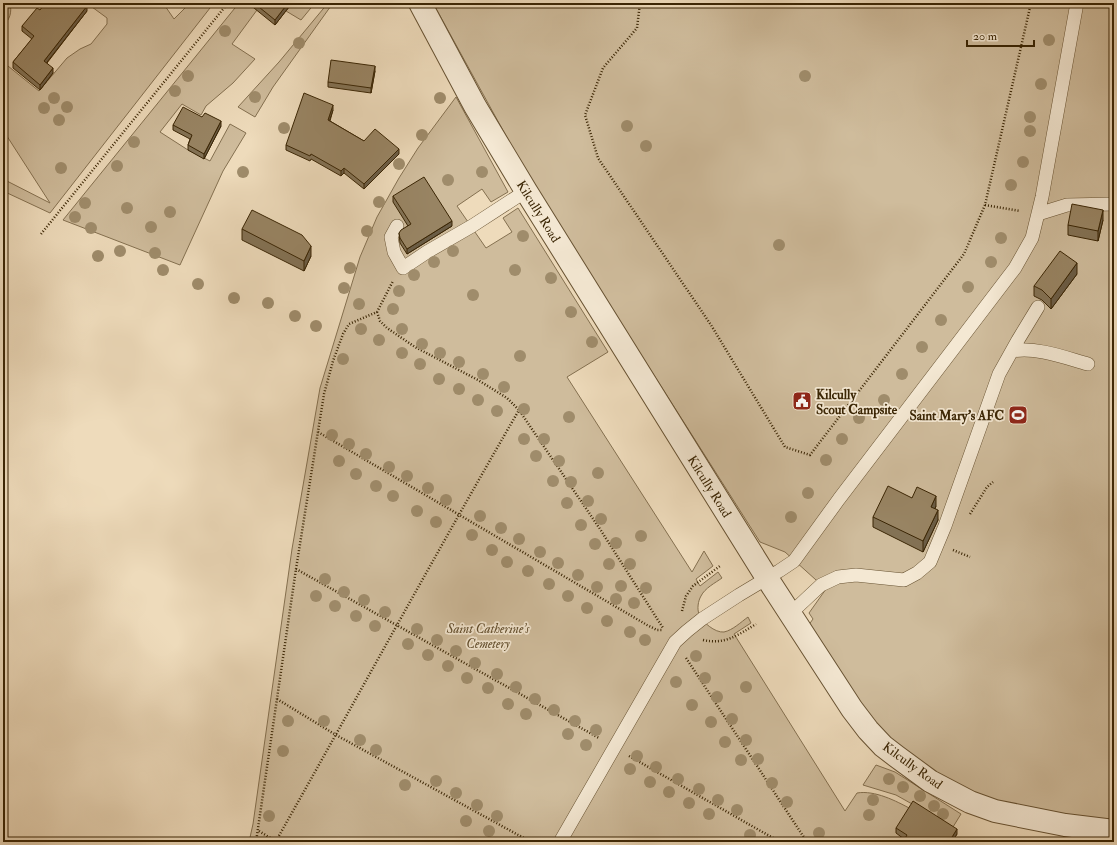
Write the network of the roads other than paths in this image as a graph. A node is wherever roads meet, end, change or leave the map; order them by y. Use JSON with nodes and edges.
{"nodes":[{"id":1,"x":420,"y":3,"type":"edge"},
{"id":2,"x":1077,"y":3,"type":"edge"},
{"id":3,"x":526,"y":191,"type":"junction"},
{"id":4,"x":1114,"y":204,"type":"edge"},
{"id":5,"x":1038,"y":214,"type":"junction"},
{"id":6,"x":397,"y":226,"type":"dead end"},
{"id":7,"x":1038,"y":307,"type":"dead end"},
{"id":8,"x":1012,"y":351,"type":"junction"},
{"id":9,"x":1088,"y":364,"type":"dead end"},
{"id":10,"x":767,"y":578,"type":"junction"},
{"id":11,"x":790,"y":614,"type":"junction"},
{"id":12,"x":1114,"y":831,"type":"edge"},
{"id":13,"x":560,"y":842,"type":"edge"}],
"edges":[{"from":1,"to":3,"type":"street","name":"Kilcully Road"},
{"from":2,"to":5,"type":"lane"},
{"from":3,"to":6,"type":"lane"},
{"from":3,"to":10,"type":"street","name":"Kilcully Road"},
{"from":4,"to":5,"type":"lane"},
{"from":5,"to":10,"type":"lane"},
{"from":7,"to":8,"type":"lane"},
{"from":8,"to":9,"type":"lane"},
{"from":8,"to":11,"type":"lane"},
{"from":10,"to":11,"type":"street","name":"Kilcully Road"},
{"from":10,"to":13,"type":"lane"},
{"from":11,"to":12,"type":"street","name":"Kilcully Road"}]}
